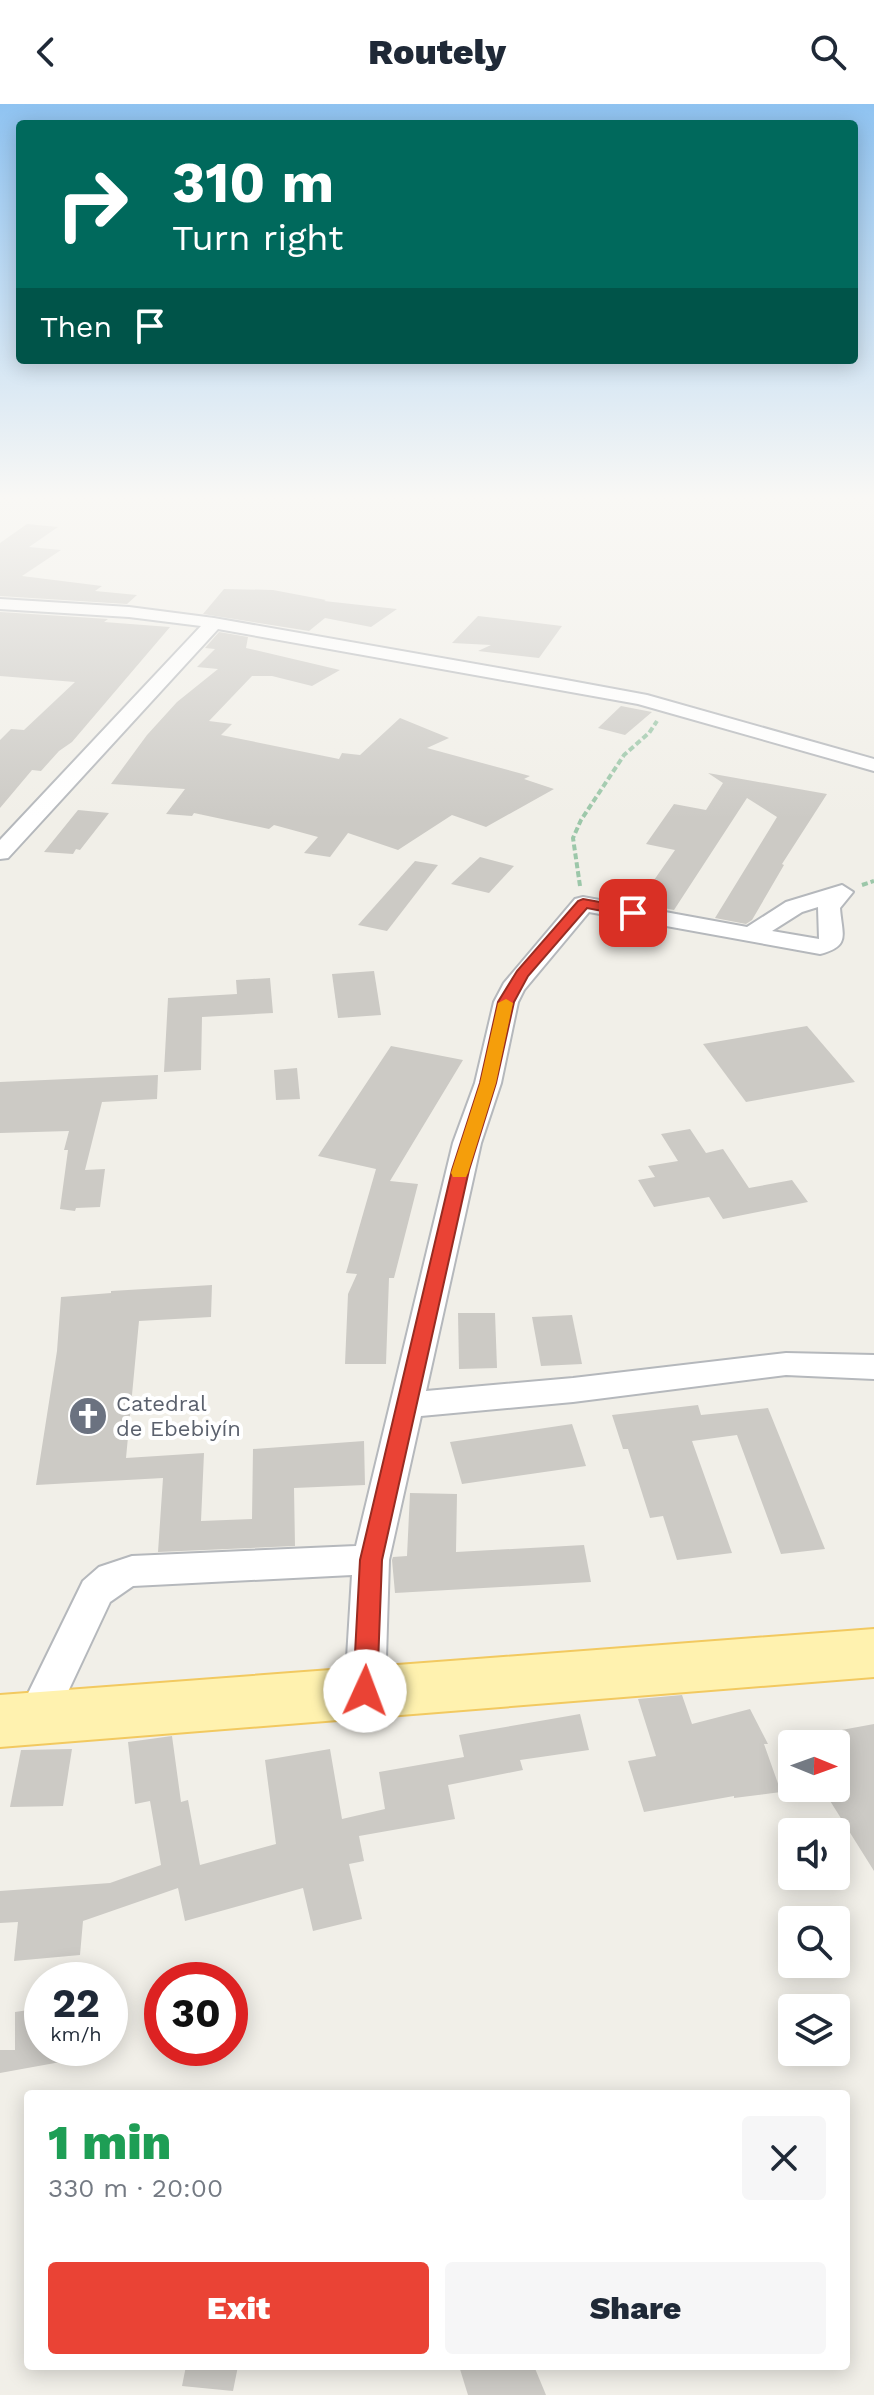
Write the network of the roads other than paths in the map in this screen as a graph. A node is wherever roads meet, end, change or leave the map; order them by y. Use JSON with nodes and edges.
{"nodes":[{"id":1,"x":15,"y":605,"type":"edge"},
{"id":2,"x":214,"y":623,"type":"junction"},
{"id":3,"x":874,"y":765,"type":"edge"},
{"id":4,"x":0,"y":853,"type":"edge"},
{"id":5,"x":752,"y":934,"type":"dead end"},
{"id":6,"x":874,"y":1367,"type":"edge"},
{"id":7,"x":405,"y":1405,"type":"junction"},
{"id":8,"x":371,"y":1560,"type":"junction"},
{"id":9,"x":874,"y":1653,"type":"edge"},
{"id":10,"x":365,"y":1691,"type":"junction"},
{"id":11,"x":18,"y":1720,"type":"edge"}],
"edges":[{"from":1,"to":2,"type":"street"},
{"from":2,"to":3,"type":"street"},
{"from":2,"to":4,"type":"street"},
{"from":5,"to":7,"type":"street"},
{"from":6,"to":7,"type":"street"},
{"from":7,"to":8,"type":"street"},
{"from":8,"to":10,"type":"street"},
{"from":8,"to":11,"type":"street"},
{"from":9,"to":10,"type":"main road"},
{"from":10,"to":11,"type":"main road"}]}
